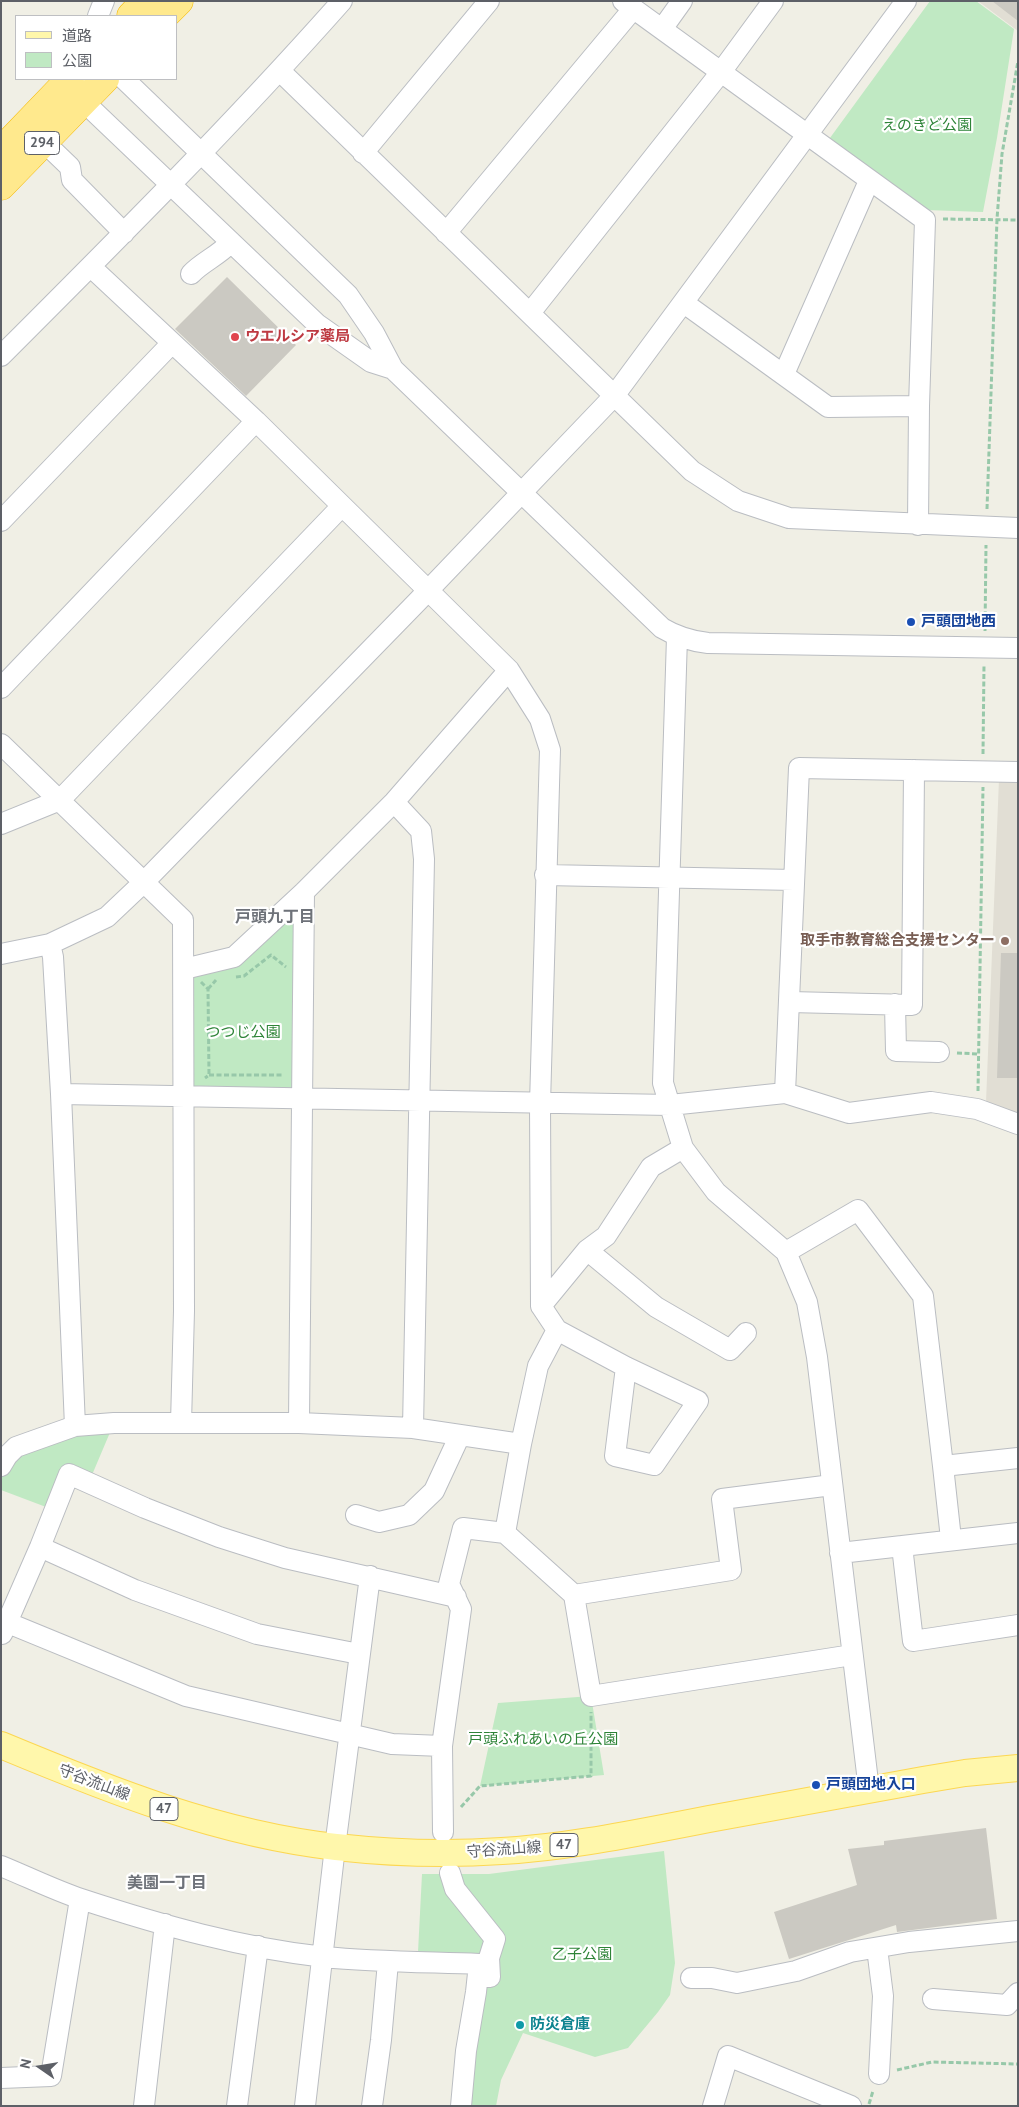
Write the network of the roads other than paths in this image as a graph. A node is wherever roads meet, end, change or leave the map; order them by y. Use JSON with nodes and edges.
{"nodes":[{"id":1,"x":104,"y":1,"type":"edge"},
{"id":2,"x":145,"y":1,"type":"edge"},
{"id":3,"x":179,"y":1,"type":"edge"},
{"id":4,"x":342,"y":1,"type":"edge"},
{"id":5,"x":489,"y":1,"type":"edge"},
{"id":6,"x":682,"y":1,"type":"edge"},
{"id":7,"x":773,"y":1,"type":"edge"},
{"id":8,"x":906,"y":1,"type":"edge"},
{"id":9,"x":628,"y":5,"type":"edge"},
{"id":10,"x":98,"y":15,"type":"edge"},
{"id":11,"x":132,"y":15,"type":"edge"},
{"id":12,"x":165,"y":15,"type":"edge"},
{"id":13,"x":662,"y":29,"type":"junction"},
{"id":14,"x":280,"y":71,"type":"junction"},
{"id":15,"x":721,"y":72,"type":"junction"},
{"id":16,"x":101,"y":80,"type":"edge"},
{"id":17,"x":125,"y":80,"type":"edge"},
{"id":18,"x":78,"y":86,"type":"edge"},
{"id":19,"x":808,"y":136,"type":"junction"},
{"id":20,"x":44,"y":142,"type":"junction"},
{"id":21,"x":1,"y":151,"type":"edge"},
{"id":22,"x":201,"y":153,"type":"junction"},
{"id":23,"x":363,"y":153,"type":"junction"},
{"id":24,"x":869,"y":181,"type":"junction"},
{"id":25,"x":170,"y":185,"type":"junction"},
{"id":26,"x":1,"y":186,"type":"edge"},
{"id":27,"x":446,"y":233,"type":"junction"},
{"id":28,"x":122,"y":242,"type":"junction"},
{"id":29,"x":230,"y":243,"type":"junction"},
{"id":30,"x":90,"y":267,"type":"junction"},
{"id":31,"x":191,"y":274,"type":"dead end"},
{"id":32,"x":684,"y":303,"type":"junction"},
{"id":33,"x":530,"y":313,"type":"junction"},
{"id":34,"x":172,"y":343,"type":"junction"},
{"id":35,"x":1,"y":356,"type":"edge"},
{"id":36,"x":393,"y":369,"type":"junction"},
{"id":37,"x":784,"y":374,"type":"junction"},
{"id":38,"x":614,"y":396,"type":"junction"},
{"id":39,"x":919,"y":406,"type":"junction"},
{"id":40,"x":256,"y":421,"type":"junction"},
{"id":41,"x":521,"y":493,"type":"junction"},
{"id":42,"x":341,"y":507,"type":"junction"},
{"id":43,"x":1,"y":521,"type":"edge"},
{"id":44,"x":918,"y":525,"type":"junction"},
{"id":45,"x":1018,"y":528,"type":"edge"},
{"id":46,"x":429,"y":591,"type":"junction"},
{"id":47,"x":677,"y":637,"type":"junction"},
{"id":48,"x":1018,"y":648,"type":"edge"},
{"id":49,"x":509,"y":670,"type":"junction"},
{"id":50,"x":1,"y":688,"type":"edge"},
{"id":51,"x":1,"y":744,"type":"edge"},
{"id":52,"x":914,"y":770,"type":"junction"},
{"id":53,"x":1018,"y":772,"type":"edge"},
{"id":54,"x":60,"y":800,"type":"junction"},
{"id":55,"x":394,"y":802,"type":"junction"},
{"id":56,"x":1,"y":824,"type":"edge"},
{"id":57,"x":545,"y":875,"type":"junction"},
{"id":58,"x":671,"y":878,"type":"junction"},
{"id":59,"x":794,"y":880,"type":"junction"},
{"id":60,"x":144,"y":882,"type":"junction"},
{"id":61,"x":304,"y":892,"type":"junction"},
{"id":62,"x":50,"y":944,"type":"junction"},
{"id":63,"x":1,"y":954,"type":"edge"},
{"id":64,"x":184,"y":969,"type":"junction"},
{"id":65,"x":790,"y":1002,"type":"junction"},
{"id":66,"x":895,"y":1004,"type":"junction"},
{"id":67,"x":939,"y":1052,"type":"dead end"},
{"id":68,"x":785,"y":1093,"type":"junction"},
{"id":69,"x":61,"y":1094,"type":"junction"},
{"id":70,"x":183,"y":1096,"type":"junction"},
{"id":71,"x":302,"y":1098,"type":"junction"},
{"id":72,"x":419,"y":1101,"type":"junction"},
{"id":73,"x":540,"y":1104,"type":"junction"},
{"id":74,"x":670,"y":1105,"type":"junction"},
{"id":75,"x":1018,"y":1124,"type":"edge"},
{"id":76,"x":683,"y":1148,"type":"junction"},
{"id":77,"x":587,"y":1250,"type":"junction"},
{"id":78,"x":786,"y":1252,"type":"junction"},
{"id":79,"x":541,"y":1306,"type":"junction"},
{"id":80,"x":557,"y":1330,"type":"junction"},
{"id":81,"x":746,"y":1333,"type":"dead end"},
{"id":82,"x":626,"y":1367,"type":"junction"},
{"id":83,"x":181,"y":1423,"type":"junction"},
{"id":84,"x":299,"y":1423,"type":"junction"},
{"id":85,"x":74,"y":1426,"type":"junction"},
{"id":86,"x":413,"y":1428,"type":"junction"},
{"id":87,"x":460,"y":1435,"type":"junction"},
{"id":88,"x":521,"y":1444,"type":"junction"},
{"id":89,"x":1018,"y":1458,"type":"edge"},
{"id":90,"x":1,"y":1466,"type":"edge"},
{"id":91,"x":943,"y":1466,"type":"junction"},
{"id":92,"x":832,"y":1485,"type":"junction"},
{"id":93,"x":356,"y":1515,"type":"dead end"},
{"id":94,"x":506,"y":1533,"type":"junction"},
{"id":95,"x":1018,"y":1534,"type":"edge"},
{"id":96,"x":951,"y":1539,"type":"junction"},
{"id":97,"x":902,"y":1546,"type":"junction"},
{"id":98,"x":40,"y":1547,"type":"junction"},
{"id":99,"x":840,"y":1553,"type":"junction"},
{"id":100,"x":370,"y":1576,"type":"junction"},
{"id":101,"x":574,"y":1595,"type":"junction"},
{"id":102,"x":456,"y":1597,"type":"junction"},
{"id":103,"x":3,"y":1625,"type":"edge"},
{"id":104,"x":1018,"y":1625,"type":"edge"},
{"id":105,"x":359,"y":1654,"type":"junction"},
{"id":106,"x":852,"y":1655,"type":"junction"},
{"id":107,"x":350,"y":1734,"type":"junction"},
{"id":108,"x":1,"y":1744,"type":"edge"},
{"id":109,"x":442,"y":1746,"type":"junction"},
{"id":110,"x":1018,"y":1768,"type":"edge"},
{"id":111,"x":869,"y":1790,"type":"junction"},
{"id":112,"x":447,"y":1844,"type":"junction"},
{"id":113,"x":335,"y":1847,"type":"junction"},
{"id":114,"x":1,"y":1866,"type":"edge"},
{"id":115,"x":80,"y":1899,"type":"junction"},
{"id":116,"x":165,"y":1924,"type":"junction"},
{"id":117,"x":1018,"y":1931,"type":"edge"},
{"id":118,"x":258,"y":1946,"type":"junction"},
{"id":119,"x":877,"y":1948,"type":"junction"},
{"id":120,"x":323,"y":1956,"type":"junction"},
{"id":121,"x":388,"y":1962,"type":"junction"},
{"id":122,"x":478,"y":1978,"type":"junction"},
{"id":123,"x":691,"y":1978,"type":"dead end"},
{"id":124,"x":1018,"y":1993,"type":"edge"},
{"id":125,"x":933,"y":1999,"type":"dead end"},
{"id":126,"x":879,"y":2074,"type":"road end"},
{"id":127,"x":1,"y":2078,"type":"edge"},
{"id":128,"x":144,"y":2106,"type":"edge"},
{"id":129,"x":237,"y":2106,"type":"edge"},
{"id":130,"x":305,"y":2106,"type":"edge"},
{"id":131,"x":372,"y":2106,"type":"edge"},
{"id":132,"x":461,"y":2106,"type":"edge"},
{"id":133,"x":713,"y":2106,"type":"edge"},
{"id":134,"x":850,"y":2106,"type":"edge"}],
"edges":[{"from":1,"to":10,"type":"street"},
{"from":2,"to":11,"type":"highway"},
{"from":3,"to":12,"type":"highway"},
{"from":4,"to":14,"type":"street"},
{"from":5,"to":23,"type":"street"},
{"from":6,"to":13,"type":"street"},
{"from":7,"to":15,"type":"street"},
{"from":8,"to":19,"type":"street"},
{"from":9,"to":13,"type":"street"},
{"from":9,"to":27,"type":"street"},
{"from":13,"to":15,"type":"street"},
{"from":14,"to":22,"type":"street"},
{"from":14,"to":23,"type":"street"},
{"from":15,"to":19,"type":"street"},
{"from":15,"to":33,"type":"street"},
{"from":16,"to":18,"type":"highway","number":"294"},
{"from":17,"to":22,"type":"street"},
{"from":18,"to":20,"type":"highway","number":"294"},
{"from":18,"to":21,"type":"highway","number":"294"},
{"from":18,"to":25,"type":"street"},
{"from":19,"to":24,"type":"street"},
{"from":19,"to":32,"type":"street"},
{"from":20,"to":26,"type":"highway","number":"294"},
{"from":20,"to":28,"type":"street"},
{"from":22,"to":25,"type":"street"},
{"from":22,"to":36,"type":"street"},
{"from":23,"to":27,"type":"street"},
{"from":24,"to":37,"type":"street"},
{"from":24,"to":39,"type":"street"},
{"from":25,"to":28,"type":"street"},
{"from":25,"to":29,"type":"street"},
{"from":27,"to":33,"type":"street"},
{"from":28,"to":30,"type":"street"},
{"from":29,"to":31,"type":"street"},
{"from":29,"to":36,"type":"street"},
{"from":30,"to":34,"type":"street"},
{"from":30,"to":35,"type":"street"},
{"from":32,"to":37,"type":"street"},
{"from":32,"to":38,"type":"street"},
{"from":33,"to":38,"type":"street"},
{"from":34,"to":40,"type":"street"},
{"from":34,"to":43,"type":"street"},
{"from":36,"to":41,"type":"street"},
{"from":37,"to":39,"type":"street"},
{"from":38,"to":41,"type":"street"},
{"from":38,"to":44,"type":"street"},
{"from":39,"to":44,"type":"street"},
{"from":40,"to":42,"type":"street"},
{"from":40,"to":50,"type":"street"},
{"from":41,"to":46,"type":"street"},
{"from":41,"to":47,"type":"street"},
{"from":42,"to":46,"type":"street"},
{"from":42,"to":54,"type":"street"},
{"from":44,"to":45,"type":"street"},
{"from":46,"to":49,"type":"street"},
{"from":46,"to":60,"type":"street"},
{"from":47,"to":48,"type":"street"},
{"from":47,"to":58,"type":"street"},
{"from":49,"to":55,"type":"street"},
{"from":49,"to":57,"type":"street"},
{"from":51,"to":54,"type":"street"},
{"from":52,"to":53,"type":"street"},
{"from":52,"to":59,"type":"street"},
{"from":52,"to":66,"type":"street"},
{"from":54,"to":56,"type":"street"},
{"from":54,"to":60,"type":"street"},
{"from":55,"to":61,"type":"street"},
{"from":55,"to":72,"type":"street"},
{"from":57,"to":58,"type":"street"},
{"from":57,"to":73,"type":"street"},
{"from":58,"to":59,"type":"street"},
{"from":58,"to":74,"type":"street"},
{"from":59,"to":65,"type":"street"},
{"from":60,"to":62,"type":"street"},
{"from":60,"to":64,"type":"street"},
{"from":61,"to":64,"type":"street"},
{"from":61,"to":71,"type":"street"},
{"from":62,"to":63,"type":"street"},
{"from":62,"to":69,"type":"street"},
{"from":64,"to":70,"type":"street"},
{"from":65,"to":66,"type":"street"},
{"from":65,"to":68,"type":"street"},
{"from":66,"to":67,"type":"street"},
{"from":68,"to":74,"type":"street"},
{"from":68,"to":75,"type":"street"},
{"from":69,"to":70,"type":"street"},
{"from":69,"to":85,"type":"street"},
{"from":70,"to":71,"type":"street"},
{"from":70,"to":83,"type":"street"},
{"from":71,"to":72,"type":"street"},
{"from":71,"to":84,"type":"street"},
{"from":72,"to":73,"type":"street"},
{"from":72,"to":86,"type":"street"},
{"from":73,"to":74,"type":"street"},
{"from":73,"to":79,"type":"street"},
{"from":74,"to":76,"type":"street"},
{"from":76,"to":77,"type":"street"},
{"from":76,"to":78,"type":"street"},
{"from":77,"to":79,"type":"street"},
{"from":77,"to":81,"type":"street"},
{"from":78,"to":91,"type":"street"},
{"from":78,"to":92,"type":"street"},
{"from":79,"to":80,"type":"street"},
{"from":80,"to":82,"type":"street"},
{"from":80,"to":88,"type":"street"},
{"from":82,"to":82,"type":"street"},
{"from":83,"to":84,"type":"street"},
{"from":83,"to":85,"type":"street"},
{"from":84,"to":86,"type":"street"},
{"from":85,"to":90,"type":"street"},
{"from":86,"to":87,"type":"street"},
{"from":87,"to":88,"type":"street"},
{"from":87,"to":93,"type":"street"},
{"from":88,"to":94,"type":"street"},
{"from":89,"to":91,"type":"street"},
{"from":91,"to":96,"type":"street"},
{"from":92,"to":99,"type":"street"},
{"from":92,"to":101,"type":"street"},
{"from":94,"to":101,"type":"street"},
{"from":94,"to":102,"type":"street"},
{"from":95,"to":96,"type":"street"},
{"from":96,"to":97,"type":"street"},
{"from":97,"to":99,"type":"street"},
{"from":97,"to":104,"type":"street"},
{"from":98,"to":100,"type":"street"},
{"from":98,"to":103,"type":"street"},
{"from":98,"to":105,"type":"street"},
{"from":99,"to":106,"type":"street"},
{"from":100,"to":102,"type":"street"},
{"from":100,"to":105,"type":"street"},
{"from":101,"to":106,"type":"street"},
{"from":102,"to":109,"type":"street"},
{"from":103,"to":107,"type":"street"},
{"from":105,"to":107,"type":"street"},
{"from":106,"to":111,"type":"street"},
{"from":107,"to":109,"type":"street"},
{"from":107,"to":113,"type":"street"},
{"from":108,"to":113,"type":"main road","name":"守谷流山線","number":"47"},
{"from":109,"to":112,"type":"street"},
{"from":110,"to":111,"type":"main road","name":"守谷流山線","number":"47"},
{"from":111,"to":112,"type":"main road","name":"守谷流山線","number":"47"},
{"from":112,"to":113,"type":"main road","name":"守谷流山線","number":"47"},
{"from":112,"to":122,"type":"street"},
{"from":113,"to":120,"type":"street"},
{"from":114,"to":115,"type":"street"},
{"from":115,"to":116,"type":"street"},
{"from":115,"to":127,"type":"street"},
{"from":116,"to":118,"type":"street"},
{"from":116,"to":128,"type":"street"},
{"from":117,"to":119,"type":"street"},
{"from":118,"to":120,"type":"street"},
{"from":118,"to":129,"type":"street"},
{"from":119,"to":123,"type":"street"},
{"from":119,"to":126,"type":"street"},
{"from":120,"to":121,"type":"street"},
{"from":120,"to":130,"type":"street"},
{"from":121,"to":122,"type":"street"},
{"from":121,"to":131,"type":"street"},
{"from":122,"to":132,"type":"street"},
{"from":124,"to":125,"type":"street"},
{"from":133,"to":134,"type":"street"}]}
